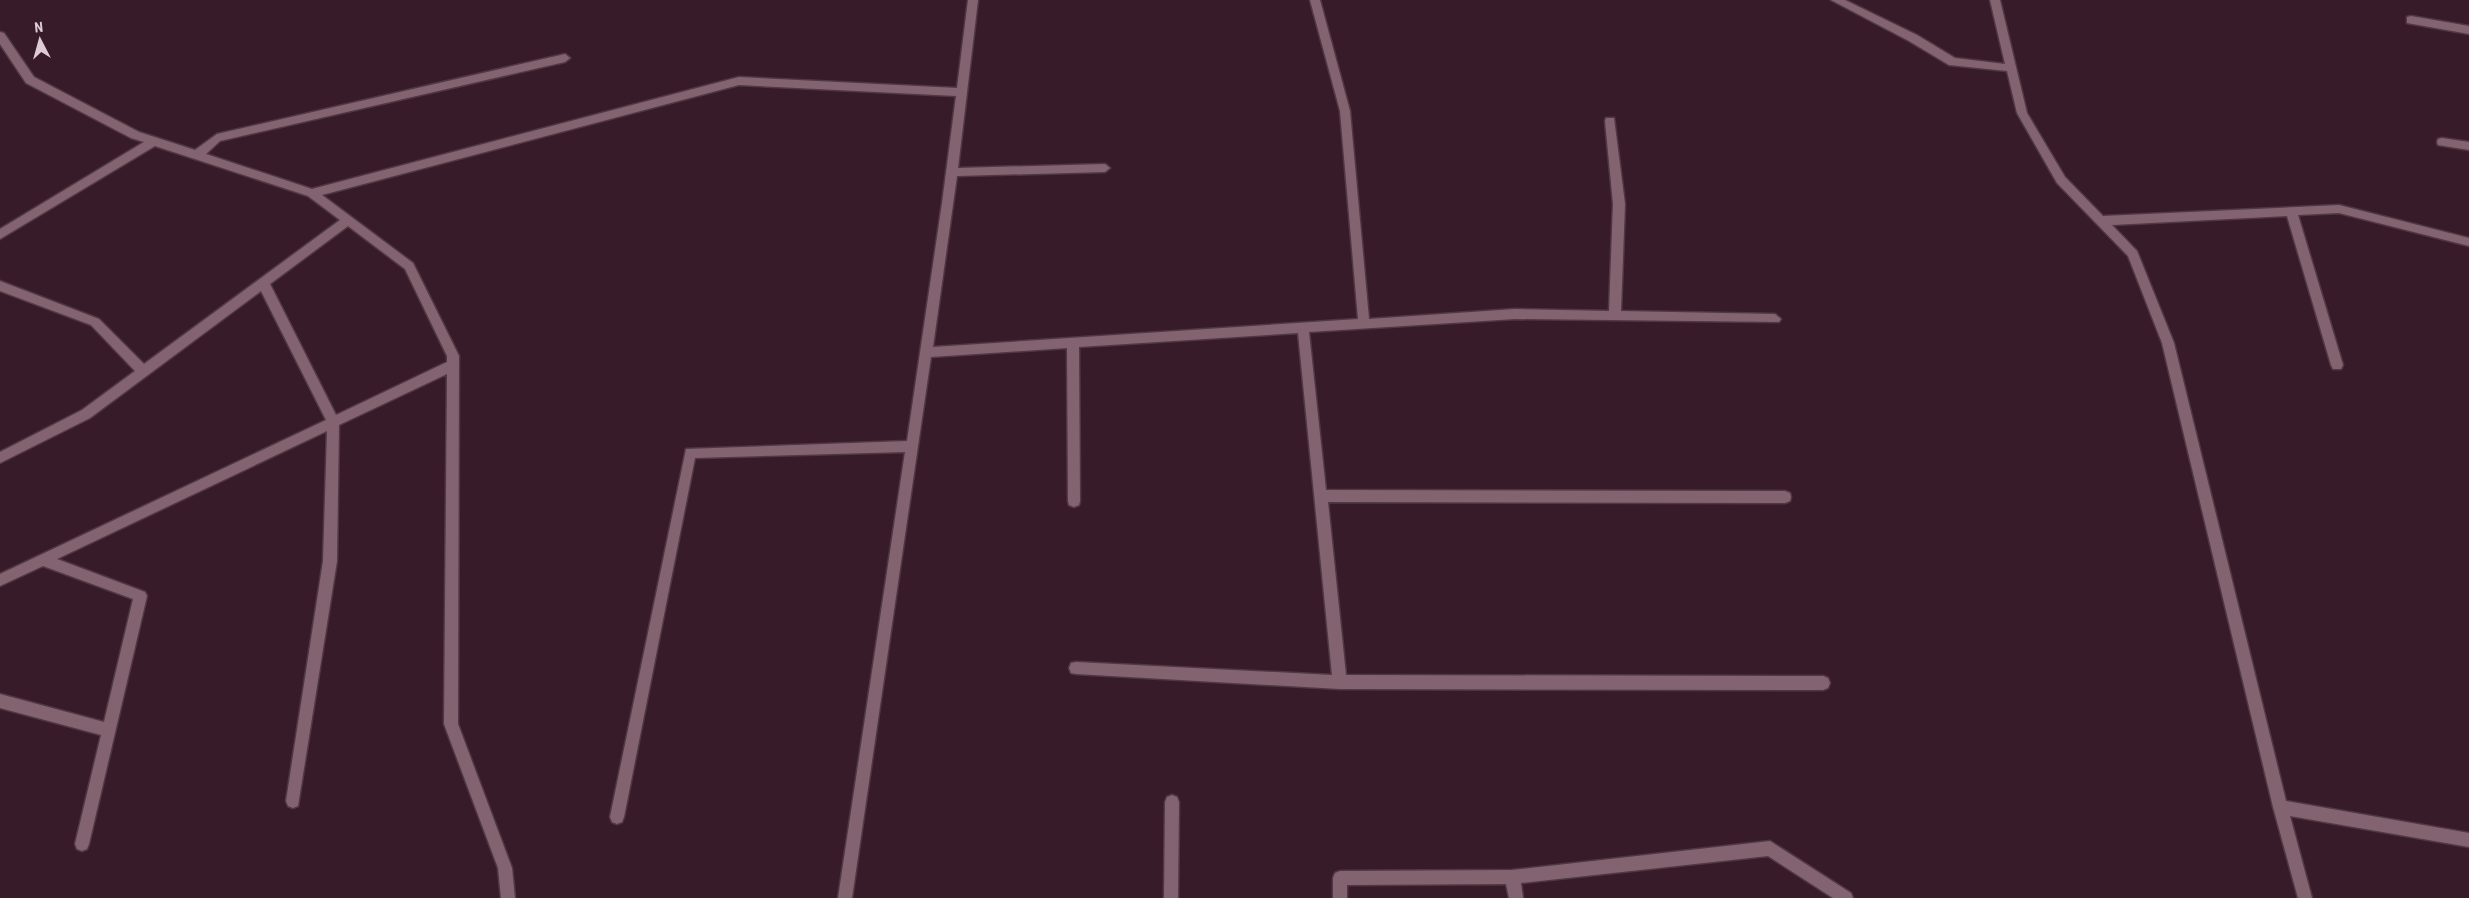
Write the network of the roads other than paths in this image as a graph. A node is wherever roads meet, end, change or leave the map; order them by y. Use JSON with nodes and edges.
{"nodes":[{"id":1,"x":973,"y":0,"type":"edge"},
{"id":2,"x":1315,"y":0,"type":"edge"},
{"id":3,"x":1836,"y":0,"type":"edge"},
{"id":4,"x":1996,"y":0,"type":"edge"},
{"id":5,"x":2411,"y":20,"type":"dead end"},
{"id":6,"x":2469,"y":30,"type":"edge"},
{"id":7,"x":0,"y":36,"type":"edge"},
{"id":8,"x":565,"y":58,"type":"dead end"},
{"id":9,"x":2012,"y":68,"type":"junction"},
{"id":10,"x":961,"y":92,"type":"junction"},
{"id":11,"x":1610,"y":121,"type":"dead end"},
{"id":12,"x":154,"y":141,"type":"junction"},
{"id":13,"x":2442,"y":142,"type":"dead end"},
{"id":14,"x":2469,"y":146,"type":"edge"},
{"id":15,"x":197,"y":155,"type":"junction"},
{"id":16,"x":1105,"y":168,"type":"dead end"},
{"id":17,"x":952,"y":172,"type":"junction"},
{"id":18,"x":312,"y":193,"type":"junction"},
{"id":19,"x":2291,"y":211,"type":"junction"},
{"id":20,"x":348,"y":220,"type":"junction"},
{"id":21,"x":2102,"y":221,"type":"junction"},
{"id":22,"x":0,"y":235,"type":"edge"},
{"id":23,"x":2469,"y":242,"type":"edge"},
{"id":24,"x":263,"y":283,"type":"junction"},
{"id":25,"x":0,"y":286,"type":"edge"},
{"id":26,"x":1615,"y":316,"type":"junction"},
{"id":27,"x":1775,"y":319,"type":"dead end"},
{"id":28,"x":1364,"y":324,"type":"junction"},
{"id":29,"x":1302,"y":328,"type":"junction"},
{"id":30,"x":1073,"y":343,"type":"junction"},
{"id":31,"x":926,"y":352,"type":"junction"},
{"id":32,"x":454,"y":365,"type":"junction"},
{"id":33,"x":2337,"y":365,"type":"dead end"},
{"id":34,"x":143,"y":371,"type":"junction"},
{"id":35,"x":333,"y":422,"type":"junction"},
{"id":36,"x":912,"y":446,"type":"junction"},
{"id":37,"x":0,"y":458,"type":"edge"},
{"id":38,"x":1320,"y":496,"type":"junction"},
{"id":39,"x":1785,"y":497,"type":"dead end"},
{"id":40,"x":1074,"y":501,"type":"dead end"},
{"id":41,"x":43,"y":560,"type":"junction"},
{"id":42,"x":0,"y":580,"type":"edge"},
{"id":43,"x":1076,"y":668,"type":"dead end"},
{"id":44,"x":1340,"y":682,"type":"junction"},
{"id":45,"x":1823,"y":682,"type":"dead end"},
{"id":46,"x":0,"y":702,"type":"edge"},
{"id":47,"x":109,"y":730,"type":"junction"},
{"id":48,"x":293,"y":801,"type":"dead end"},
{"id":49,"x":1172,"y":802,"type":"dead end"},
{"id":50,"x":2280,"y":806,"type":"junction"},
{"id":51,"x":617,"y":817,"type":"dead end"},
{"id":52,"x":2469,"y":840,"type":"edge"},
{"id":53,"x":82,"y":844,"type":"dead end"},
{"id":54,"x":1512,"y":877,"type":"junction"},
{"id":55,"x":508,"y":898,"type":"edge"},
{"id":56,"x":845,"y":898,"type":"edge"},
{"id":57,"x":1171,"y":898,"type":"edge"},
{"id":58,"x":1340,"y":898,"type":"edge"},
{"id":59,"x":1516,"y":898,"type":"edge"},
{"id":60,"x":1846,"y":898,"type":"edge"},
{"id":61,"x":2305,"y":898,"type":"edge"}],
"edges":[{"from":1,"to":10,"type":"street"},
{"from":2,"to":28,"type":"street"},
{"from":3,"to":9,"type":"street"},
{"from":4,"to":9,"type":"street"},
{"from":5,"to":6,"type":"street"},
{"from":7,"to":12,"type":"street"},
{"from":8,"to":15,"type":"street"},
{"from":9,"to":21,"type":"street"},
{"from":10,"to":17,"type":"street"},
{"from":10,"to":18,"type":"street"},
{"from":11,"to":26,"type":"street"},
{"from":12,"to":15,"type":"street"},
{"from":12,"to":22,"type":"street"},
{"from":13,"to":14,"type":"street"},
{"from":15,"to":18,"type":"street"},
{"from":16,"to":17,"type":"street"},
{"from":17,"to":31,"type":"street"},
{"from":18,"to":20,"type":"street"},
{"from":19,"to":21,"type":"street"},
{"from":19,"to":23,"type":"street"},
{"from":19,"to":33,"type":"street"},
{"from":20,"to":24,"type":"street"},
{"from":20,"to":32,"type":"street"},
{"from":21,"to":50,"type":"street"},
{"from":24,"to":34,"type":"street"},
{"from":24,"to":35,"type":"street"},
{"from":25,"to":34,"type":"street"},
{"from":26,"to":27,"type":"street"},
{"from":26,"to":28,"type":"street"},
{"from":28,"to":29,"type":"street"},
{"from":29,"to":30,"type":"street"},
{"from":29,"to":38,"type":"street"},
{"from":30,"to":31,"type":"street"},
{"from":30,"to":40,"type":"street"},
{"from":31,"to":36,"type":"street"},
{"from":32,"to":35,"type":"street"},
{"from":32,"to":55,"type":"street"},
{"from":34,"to":37,"type":"street"},
{"from":35,"to":41,"type":"street"},
{"from":35,"to":48,"type":"street"},
{"from":36,"to":51,"type":"street"},
{"from":36,"to":56,"type":"street"},
{"from":38,"to":39,"type":"street"},
{"from":38,"to":44,"type":"street"},
{"from":41,"to":42,"type":"street"},
{"from":41,"to":47,"type":"street"},
{"from":43,"to":44,"type":"street"},
{"from":44,"to":45,"type":"street"},
{"from":46,"to":47,"type":"street"},
{"from":47,"to":53,"type":"street"},
{"from":49,"to":57,"type":"street"},
{"from":50,"to":52,"type":"street"},
{"from":50,"to":61,"type":"street"},
{"from":54,"to":58,"type":"street"},
{"from":54,"to":59,"type":"street"},
{"from":54,"to":60,"type":"street"}]}
